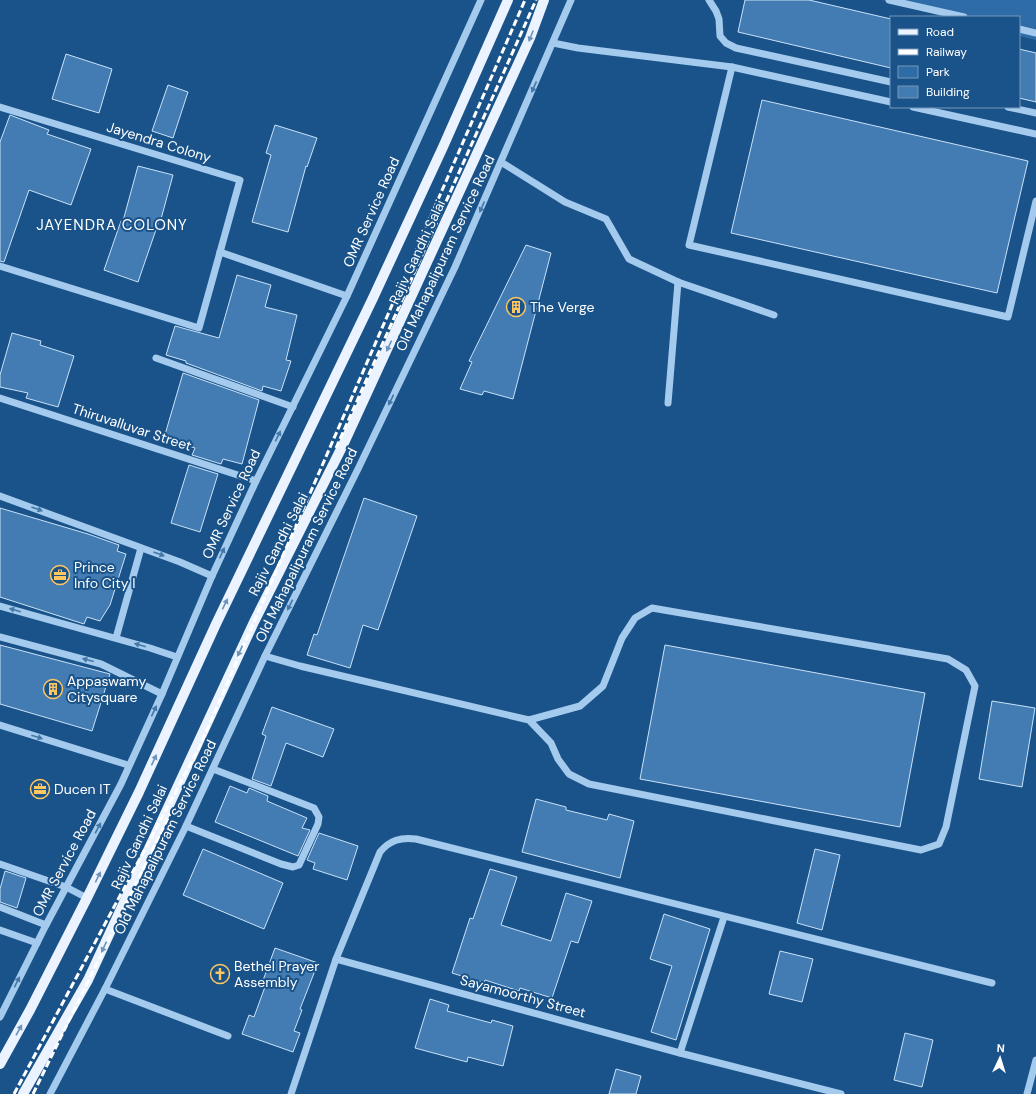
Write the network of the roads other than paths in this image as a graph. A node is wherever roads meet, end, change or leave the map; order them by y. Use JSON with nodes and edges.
{"nodes":[{"id":1,"x":480,"y":0,"type":"edge"},
{"id":2,"x":508,"y":0,"type":"edge"},
{"id":3,"x":544,"y":0,"type":"edge"},
{"id":4,"x":571,"y":0,"type":"edge"},
{"id":5,"x":709,"y":0,"type":"edge"},
{"id":6,"x":888,"y":0,"type":"edge"},
{"id":7,"x":960,"y":16,"type":"edge"},
{"id":8,"x":1020,"y":29,"type":"edge"},
{"id":9,"x":1036,"y":33,"type":"edge"},
{"id":10,"x":553,"y":43,"type":"junction"},
{"id":11,"x":732,"y":67,"type":"junction"},
{"id":12,"x":890,"y":82,"type":"edge"},
{"id":13,"x":890,"y":102,"type":"edge"},
{"id":14,"x":0,"y":107,"type":"edge"},
{"id":15,"x":918,"y":108,"type":"edge"},
{"id":16,"x":1013,"y":108,"type":"edge"},
{"id":17,"x":1036,"y":113,"type":"edge"},
{"id":18,"x":1036,"y":134,"type":"edge"},
{"id":19,"x":501,"y":162,"type":"junction"},
{"id":20,"x":1036,"y":201,"type":"edge"},
{"id":21,"x":220,"y":252,"type":"junction"},
{"id":22,"x":0,"y":266,"type":"edge"},
{"id":23,"x":678,"y":282,"type":"junction"},
{"id":24,"x":347,"y":296,"type":"junction"},
{"id":25,"x":774,"y":315,"type":"dead end"},
{"id":26,"x":156,"y":358,"type":"dead end"},
{"id":27,"x":0,"y":398,"type":"edge"},
{"id":28,"x":668,"y":403,"type":"dead end"},
{"id":29,"x":293,"y":407,"type":"junction"},
{"id":30,"x":256,"y":482,"type":"junction"},
{"id":31,"x":0,"y":496,"type":"edge"},
{"id":32,"x":141,"y":548,"type":"junction"},
{"id":33,"x":212,"y":576,"type":"junction"},
{"id":34,"x":0,"y":606,"type":"edge"},
{"id":35,"x":0,"y":637,"type":"edge"},
{"id":36,"x":116,"y":638,"type":"junction"},
{"id":37,"x":265,"y":656,"type":"junction"},
{"id":38,"x":177,"y":657,"type":"junction"},
{"id":39,"x":162,"y":694,"type":"junction"},
{"id":40,"x":529,"y":720,"type":"junction"},
{"id":41,"x":0,"y":725,"type":"edge"},
{"id":42,"x":128,"y":765,"type":"junction"},
{"id":43,"x":213,"y":769,"type":"junction"},
{"id":44,"x":186,"y":826,"type":"junction"},
{"id":45,"x":0,"y":864,"type":"edge"},
{"id":46,"x":66,"y":888,"type":"junction"},
{"id":47,"x":88,"y":898,"type":"junction"},
{"id":48,"x":0,"y":907,"type":"edge"},
{"id":49,"x":724,"y":917,"type":"junction"},
{"id":50,"x":46,"y":925,"type":"junction"},
{"id":51,"x":0,"y":930,"type":"edge"},
{"id":52,"x":37,"y":943,"type":"junction"},
{"id":53,"x":336,"y":959,"type":"junction"},
{"id":54,"x":992,"y":984,"type":"dead end"},
{"id":55,"x":105,"y":989,"type":"junction"},
{"id":56,"x":0,"y":1017,"type":"edge"},
{"id":57,"x":228,"y":1036,"type":"dead end"},
{"id":58,"x":680,"y":1053,"type":"junction"},
{"id":59,"x":1036,"y":1060,"type":"edge"},
{"id":60,"x":0,"y":1064,"type":"edge"},
{"id":61,"x":23,"y":1094,"type":"edge"},
{"id":62,"x":50,"y":1094,"type":"edge"},
{"id":63,"x":291,"y":1094,"type":"edge"},
{"id":64,"x":841,"y":1094,"type":"edge"},
{"id":65,"x":1027,"y":1094,"type":"edge"}],
"edges":[{"from":1,"to":24,"type":"street","name":"OMR Service Road"},
{"from":47,"to":2,"type":"main road","name":"Rajiv Gandhi Salai","one_way":true},
{"from":3,"to":61,"type":"main road","name":"Rajiv Gandhi Salai","one_way":true},
{"from":4,"to":10,"type":"street","name":"Old Mahapalipuram Service Road"},
{"from":5,"to":12,"type":"street"},
{"from":6,"to":7,"type":"street"},
{"from":8,"to":9,"type":"street"},
{"from":10,"to":11,"type":"street"},
{"from":10,"to":19,"type":"street","name":"Old Mahapalipuram Service Road","one_way":true},
{"from":11,"to":13,"type":"street"},
{"from":11,"to":20,"type":"street"},
{"from":14,"to":21,"type":"street","name":"Jayendra Colony"},
{"from":15,"to":18,"type":"street"},
{"from":16,"to":17,"type":"street"},
{"from":19,"to":23,"type":"street"},
{"from":19,"to":37,"type":"street","name":"Old Mahapalipuram Service Road","one_way":true},
{"from":21,"to":22,"type":"street","name":"Jayendra Colony"},
{"from":21,"to":24,"type":"street"},
{"from":23,"to":25,"type":"street"},
{"from":23,"to":28,"type":"street"},
{"from":24,"to":29,"type":"street","name":"OMR Service Road"},
{"from":26,"to":29,"type":"street"},
{"from":27,"to":30,"type":"street","name":"Thiruvalluvar Street"},
{"from":30,"to":29,"type":"street","name":"OMR Service Road","one_way":true},
{"from":33,"to":30,"type":"street","name":"OMR Service Road","one_way":true},
{"from":31,"to":32,"type":"street","one_way":true},
{"from":32,"to":33,"type":"street","one_way":true},
{"from":32,"to":36,"type":"street"},
{"from":33,"to":38,"type":"street","name":"OMR Service Road"},
{"from":36,"to":34,"type":"street","one_way":true},
{"from":39,"to":35,"type":"street","one_way":true},
{"from":38,"to":36,"type":"street","one_way":true},
{"from":37,"to":40,"type":"street"},
{"from":37,"to":43,"type":"street","name":"Old Mahapalipuram Service Road"},
{"from":38,"to":39,"type":"street","name":"OMR Service Road"},
{"from":42,"to":39,"type":"street","name":"OMR Service Road","one_way":true},
{"from":40,"to":40,"type":"street"},
{"from":41,"to":42,"type":"street","one_way":true},
{"from":46,"to":42,"type":"street","name":"OMR Service Road","one_way":true},
{"from":43,"to":44,"type":"street","name":"Old Mahapalipuram Service Road"},
{"from":43,"to":44,"type":"street"},
{"from":44,"to":55,"type":"street","name":"Old Mahapalipuram Service Road"},
{"from":45,"to":46,"type":"street"},
{"from":46,"to":47,"type":"street"},
{"from":46,"to":50,"type":"street","name":"OMR Service Road"},
{"from":60,"to":47,"type":"main road","name":"Rajiv Gandhi Salai","one_way":true},
{"from":48,"to":50,"type":"street"},
{"from":49,"to":53,"type":"street"},
{"from":49,"to":54,"type":"street"},
{"from":49,"to":58,"type":"street"},
{"from":50,"to":52,"type":"street","name":"OMR Service Road"},
{"from":51,"to":52,"type":"street"},
{"from":56,"to":52,"type":"street","name":"OMR Service Road","one_way":true},
{"from":53,"to":58,"type":"street","name":"Sayamoorthy Street"},
{"from":53,"to":63,"type":"street"},
{"from":55,"to":57,"type":"street"},
{"from":55,"to":62,"type":"street","name":"Old Mahapalipuram Service Road"},
{"from":58,"to":64,"type":"street","name":"Sayamoorthy Street"},
{"from":59,"to":65,"type":"street"}]}
